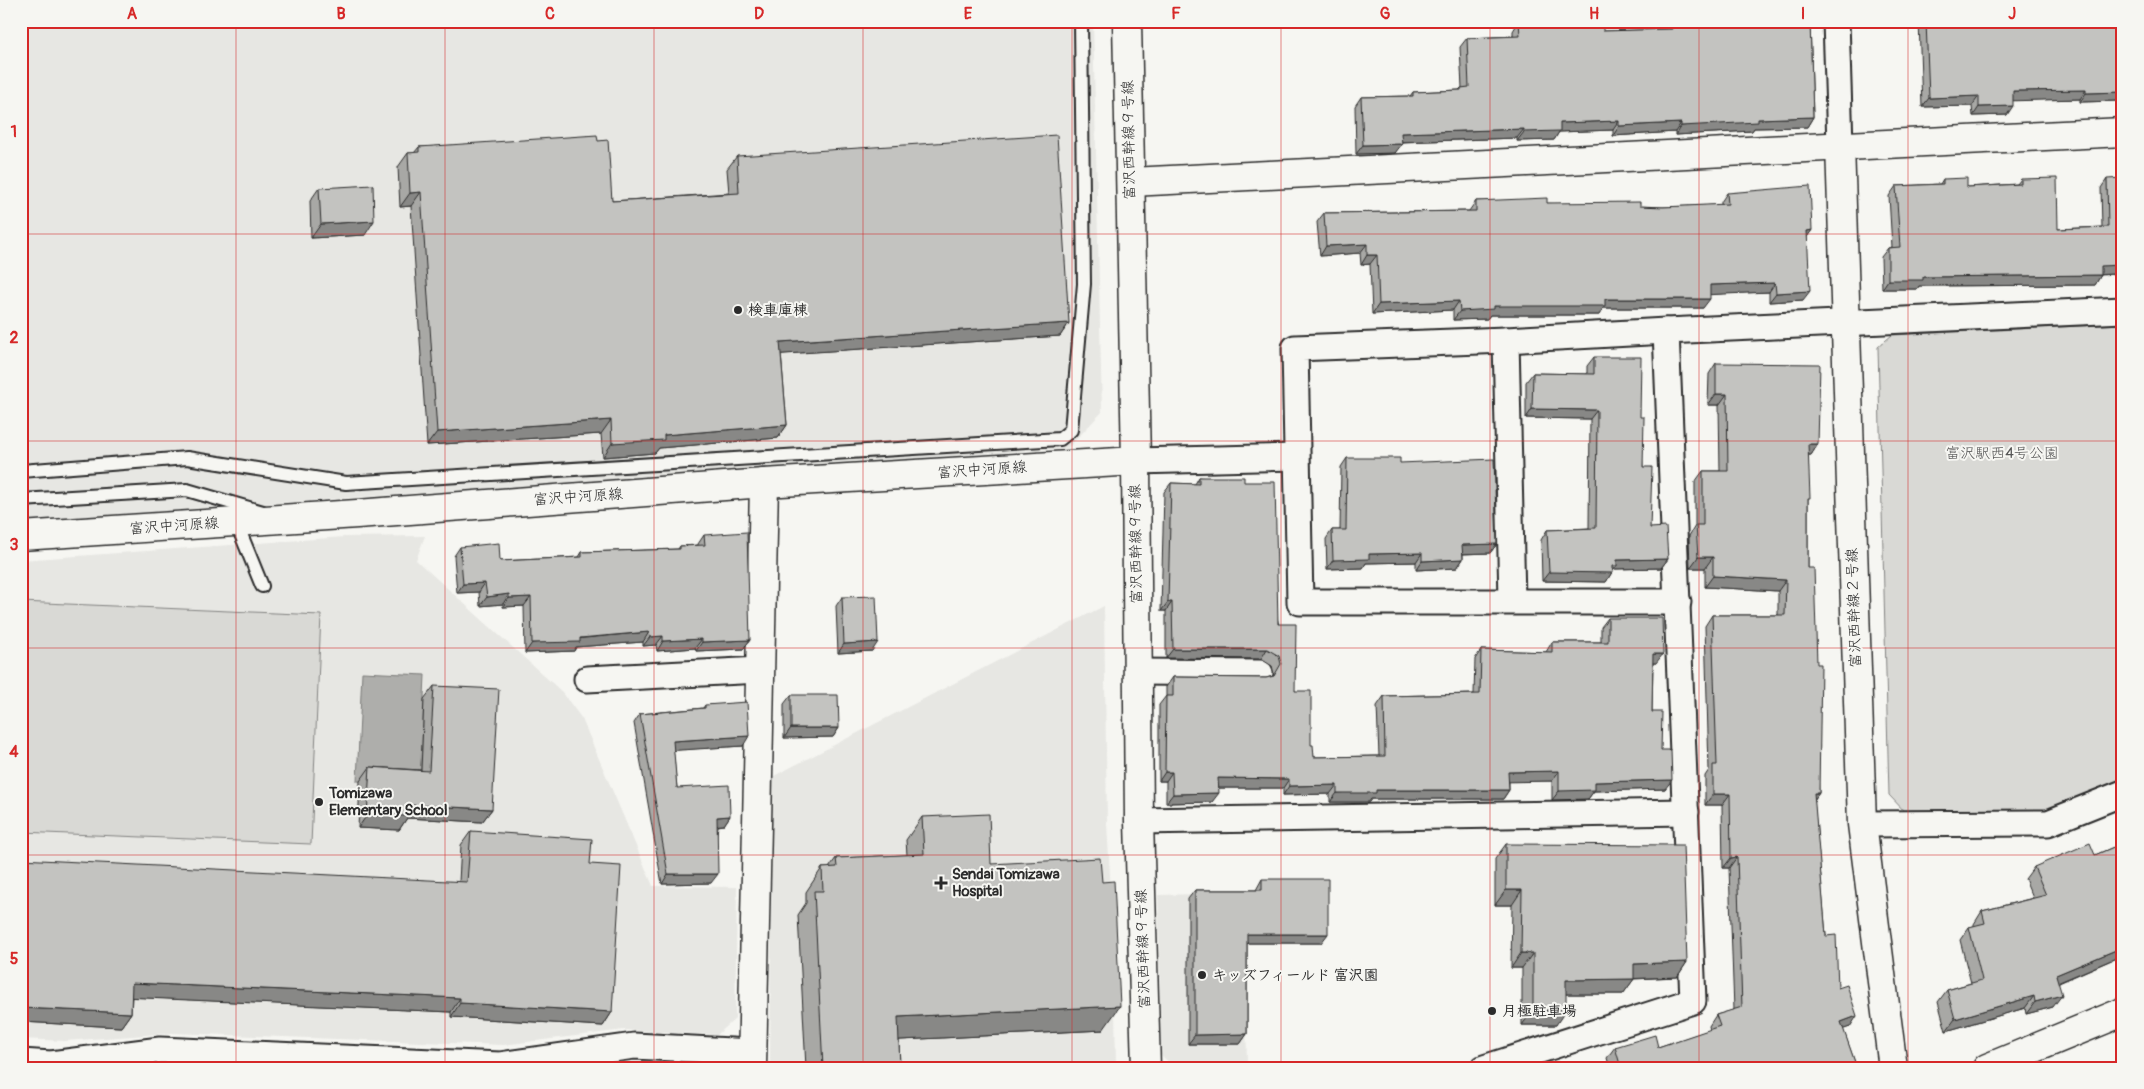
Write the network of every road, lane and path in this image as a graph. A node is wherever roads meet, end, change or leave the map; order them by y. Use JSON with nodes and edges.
{"nodes":[{"id":1,"x":1081,"y":21,"type":"edge"},
{"id":2,"x":1127,"y":21,"type":"edge"},
{"id":3,"x":1836,"y":21,"type":"edge"},
{"id":4,"x":2123,"y":132,"type":"edge"},
{"id":5,"x":1840,"y":146,"type":"junction"},
{"id":6,"x":1131,"y":182,"type":"junction"},
{"id":7,"x":2123,"y":310,"type":"edge"},
{"id":8,"x":1844,"y":324,"type":"junction"},
{"id":9,"x":1666,"y":331,"type":"junction"},
{"id":10,"x":1506,"y":340,"type":"junction"},
{"id":11,"x":1296,"y":457,"type":"junction"},
{"id":12,"x":1136,"y":461,"type":"junction"},
{"id":13,"x":21,"y":471,"type":"edge"},
{"id":14,"x":764,"y":483,"type":"junction"},
{"id":15,"x":21,"y":500,"type":"edge"},
{"id":16,"x":284,"y":519,"type":"junction"},
{"id":17,"x":236,"y":522,"type":"junction"},
{"id":18,"x":21,"y":536,"type":"edge"},
{"id":19,"x":262,"y":586,"type":"dead end"},
{"id":20,"x":1512,"y":600,"type":"junction"},
{"id":21,"x":1678,"y":602,"type":"junction"},
{"id":22,"x":760,"y":670,"type":"junction"},
{"id":23,"x":1138,"y":672,"type":"junction"},
{"id":24,"x":1260,"y":673,"type":"dead end"},
{"id":25,"x":587,"y":679,"type":"dead end"},
{"id":26,"x":2123,"y":793,"type":"edge"},
{"id":27,"x":1686,"y":812,"type":"junction"},
{"id":28,"x":1139,"y":821,"type":"junction"},
{"id":29,"x":1862,"y":824,"type":"junction"},
{"id":30,"x":2123,"y":1012,"type":"edge"},
{"id":31,"x":751,"y":1060,"type":"edge"},
{"id":32,"x":21,"y":1062,"type":"edge"},
{"id":33,"x":1146,"y":1068,"type":"edge"},
{"id":34,"x":1484,"y":1068,"type":"edge"},
{"id":35,"x":1893,"y":1068,"type":"edge"},
{"id":36,"x":1987,"y":1068,"type":"edge"}],
"edges":[{"from":1,"to":13,"type":"lane"},
{"from":2,"to":6,"type":"street","name":"富沢西幹線９号線"},
{"from":3,"to":5,"type":"street"},
{"from":4,"to":5,"type":"street"},
{"from":5,"to":6,"type":"street"},
{"from":5,"to":8,"type":"street","name":"富沢西幹線２号線"},
{"from":6,"to":12,"type":"street","name":"富沢西幹線９号線"},
{"from":7,"to":8,"type":"street"},
{"from":8,"to":9,"type":"street"},
{"from":8,"to":29,"type":"street","name":"富沢西幹線２号線"},
{"from":9,"to":10,"type":"street"},
{"from":9,"to":21,"type":"street"},
{"from":10,"to":11,"type":"street"},
{"from":10,"to":20,"type":"street"},
{"from":11,"to":12,"type":"street"},
{"from":11,"to":20,"type":"street"},
{"from":12,"to":14,"type":"street","name":"富沢中河原線"},
{"from":12,"to":23,"type":"street","name":"富沢西幹線９号線"},
{"from":14,"to":16,"type":"street","name":"富沢中河原線"},
{"from":14,"to":22,"type":"street"},
{"from":15,"to":16,"type":"lane"},
{"from":16,"to":17,"type":"street","name":"富沢中河原線"},
{"from":17,"to":18,"type":"street","name":"富沢中河原線"},
{"from":17,"to":19,"type":"lane"},
{"from":20,"to":21,"type":"street"},
{"from":21,"to":27,"type":"street"},
{"from":22,"to":25,"type":"street"},
{"from":22,"to":31,"type":"street"},
{"from":23,"to":24,"type":"street"},
{"from":23,"to":28,"type":"street","name":"富沢西幹線９号線"},
{"from":26,"to":29,"type":"street"},
{"from":27,"to":28,"type":"street"},
{"from":27,"to":34,"type":"street"},
{"from":28,"to":33,"type":"street","name":"富沢西幹線９号線"},
{"from":29,"to":35,"type":"street","name":"富沢西幹線２号線"},
{"from":30,"to":36,"type":"street"},
{"from":31,"to":32,"type":"street"}]}
